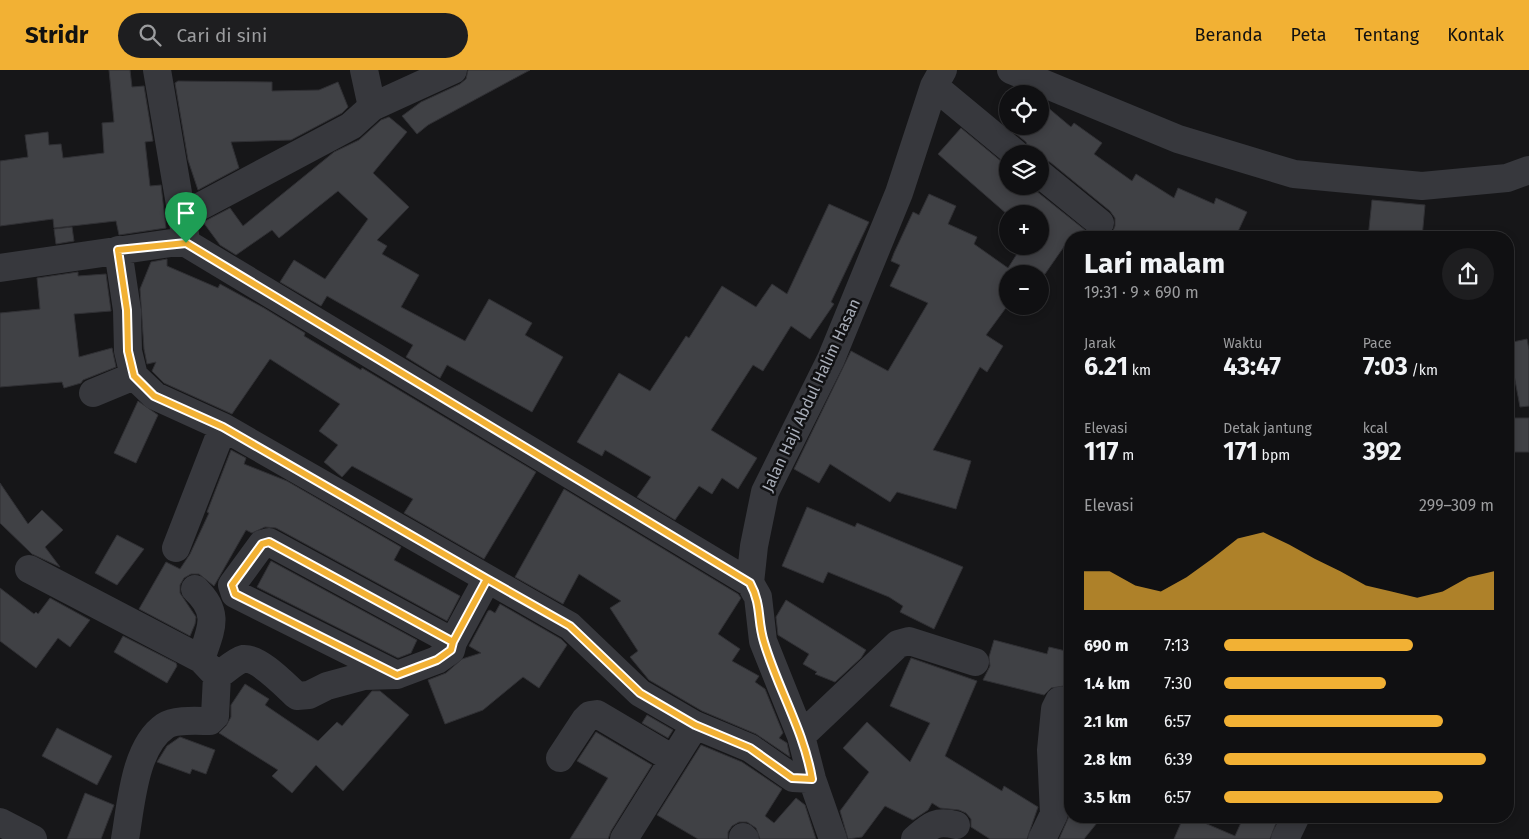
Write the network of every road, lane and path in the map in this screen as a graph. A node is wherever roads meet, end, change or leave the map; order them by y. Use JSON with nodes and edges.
{"nodes":[{"id":1,"x":157,"y":70,"type":"edge"},
{"id":2,"x":364,"y":70,"type":"edge"},
{"id":3,"x":453,"y":70,"type":"edge"},
{"id":4,"x":1011,"y":70,"type":"edge"},
{"id":5,"x":938,"y":78,"type":"edge"},
{"id":6,"x":372,"y":107,"type":"junction"},
{"id":7,"x":1007,"y":145,"type":"edge"},
{"id":8,"x":1529,"y":170,"type":"edge"},
{"id":9,"x":1049,"y":181,"type":"edge"},
{"id":10,"x":182,"y":216,"type":"junction"},
{"id":11,"x":1100,"y":223,"type":"dead end"},
{"id":12,"x":186,"y":243,"type":"junction"},
{"id":13,"x":118,"y":250,"type":"junction"},
{"id":14,"x":0,"y":268,"type":"edge"},
{"id":15,"x":134,"y":376,"type":"junction"},
{"id":16,"x":93,"y":393,"type":"dead end"},
{"id":17,"x":223,"y":427,"type":"junction"},
{"id":18,"x":176,"y":548,"type":"dead end"},
{"id":19,"x":30,"y":569,"type":"dead end"},
{"id":20,"x":487,"y":579,"type":"junction"},
{"id":21,"x":750,"y":583,"type":"junction"},
{"id":22,"x":194,"y":589,"type":"dead end"},
{"id":23,"x":453,"y":642,"type":"junction"},
{"id":24,"x":975,"y":662,"type":"dead end"},
{"id":25,"x":209,"y":668,"type":"junction"},
{"id":26,"x":397,"y":675,"type":"junction"},
{"id":27,"x":1064,"y":701,"type":"edge"},
{"id":28,"x":695,"y":725,"type":"junction"},
{"id":29,"x":801,"y":736,"type":"junction"},
{"id":30,"x":560,"y":758,"type":"dead end"},
{"id":31,"x":673,"y":759,"type":"junction"},
{"id":32,"x":812,"y":779,"type":"junction"},
{"id":33,"x":0,"y":822,"type":"edge"},
{"id":34,"x":1293,"y":823,"type":"edge"},
{"id":35,"x":956,"y":824,"type":"dead end"},
{"id":36,"x":34,"y":839,"type":"edge"},
{"id":37,"x":126,"y":839,"type":"edge"},
{"id":38,"x":624,"y":839,"type":"edge"},
{"id":39,"x":833,"y":839,"type":"edge"},
{"id":40,"x":915,"y":839,"type":"edge"},
{"id":41,"x":1042,"y":839,"type":"edge"},
{"id":42,"x":1285,"y":839,"type":"edge"}],
"edges":[{"from":1,"to":10,"type":"street"},
{"from":2,"to":6,"type":"street"},
{"from":3,"to":6,"type":"street"},
{"from":4,"to":8,"type":"street"},
{"from":5,"to":7,"type":"street"},
{"from":5,"to":21,"type":"street","name":"Jalan Haji Abdul Halim Hasan"},
{"from":6,"to":10,"type":"street"},
{"from":9,"to":11,"type":"street"},
{"from":10,"to":12,"type":"street"},
{"from":12,"to":13,"type":"street"},
{"from":12,"to":21,"type":"street"},
{"from":13,"to":14,"type":"street"},
{"from":13,"to":15,"type":"street"},
{"from":15,"to":16,"type":"street"},
{"from":15,"to":17,"type":"street"},
{"from":17,"to":18,"type":"street"},
{"from":17,"to":20,"type":"street"},
{"from":19,"to":25,"type":"street"},
{"from":20,"to":23,"type":"street"},
{"from":20,"to":28,"type":"street"},
{"from":21,"to":29,"type":"street","name":"Jalan Haji Abdul Halim Hasan"},
{"from":22,"to":25,"type":"street"},
{"from":23,"to":26,"type":"street"},
{"from":23,"to":26,"type":"street"},
{"from":24,"to":29,"type":"street"},
{"from":25,"to":26,"type":"street"},
{"from":25,"to":37,"type":"street"},
{"from":27,"to":41,"type":"street"},
{"from":28,"to":31,"type":"street"},
{"from":28,"to":32,"type":"street"},
{"from":29,"to":32,"type":"street","name":"Jalan Haji Abdul Halim Hasan"},
{"from":30,"to":31,"type":"street"},
{"from":31,"to":38,"type":"street"},
{"from":32,"to":39,"type":"street","name":"Jalan Haji Abdul Halim Hasan"},
{"from":33,"to":36,"type":"street"},
{"from":34,"to":42,"type":"street"},
{"from":35,"to":40,"type":"street"}]}
